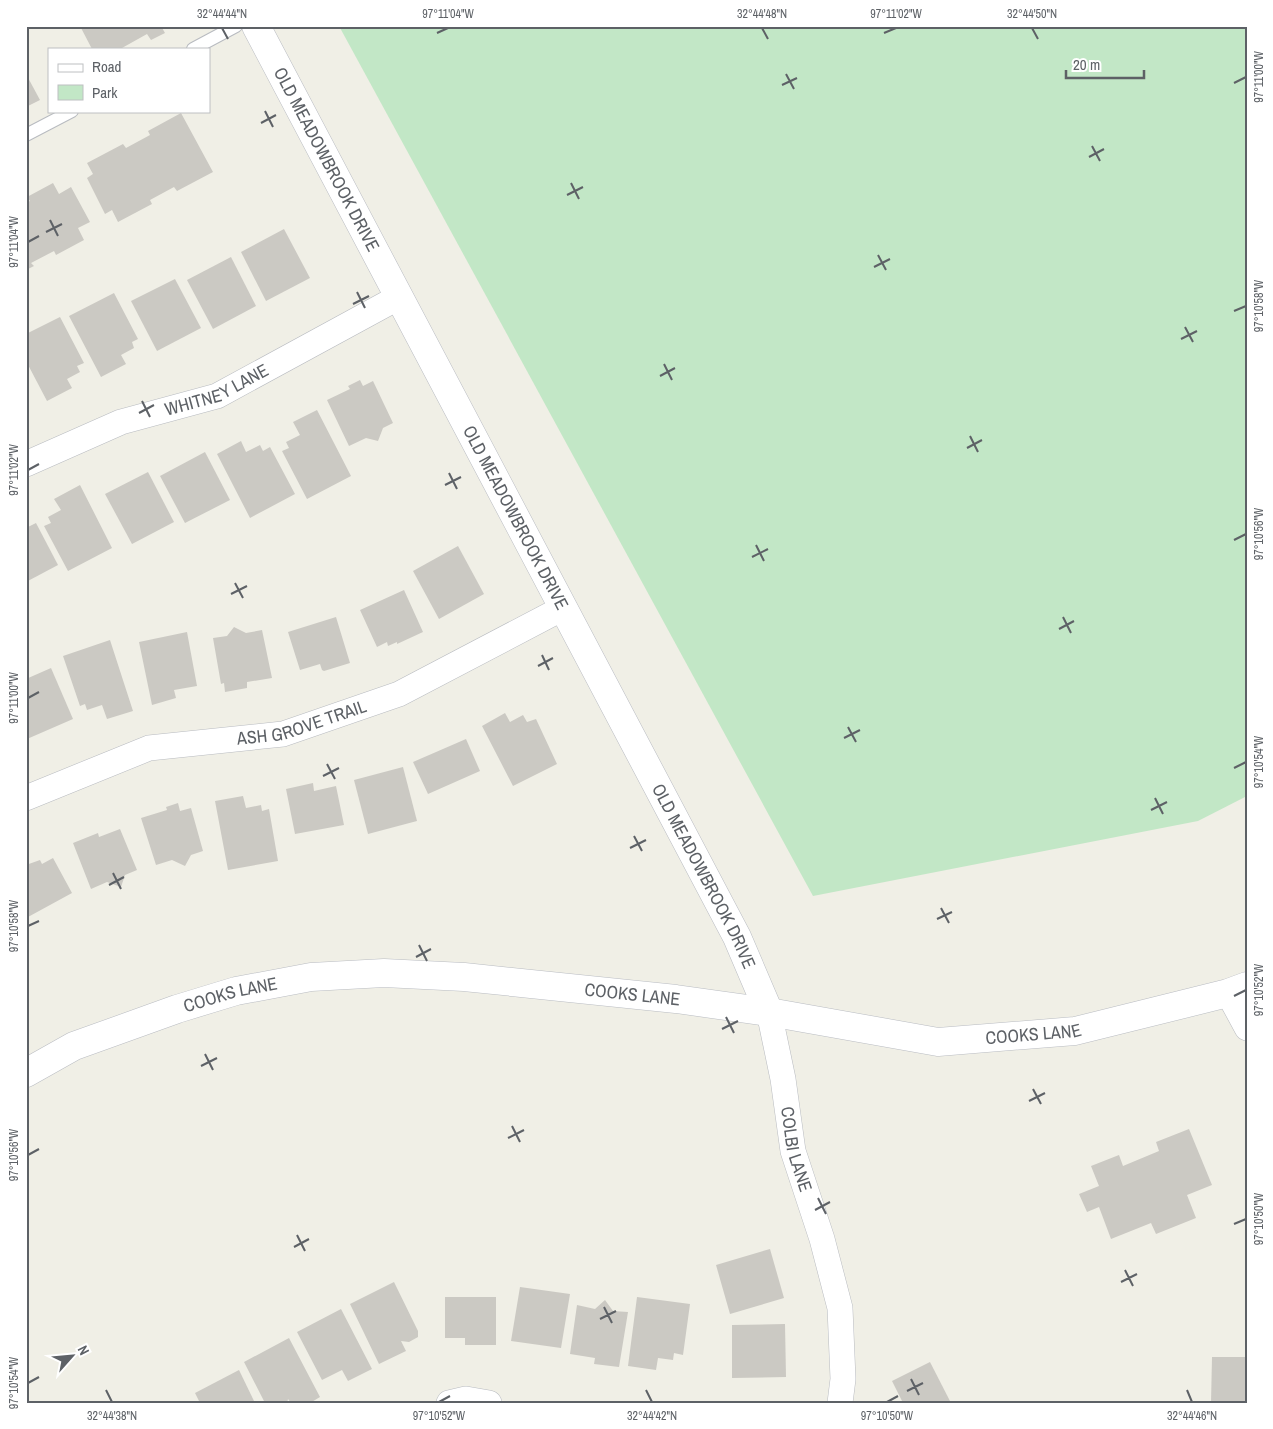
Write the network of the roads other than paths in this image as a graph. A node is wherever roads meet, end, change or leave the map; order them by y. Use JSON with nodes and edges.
{"nodes":[{"id":1,"x":236,"y":26,"type":"edge"},
{"id":2,"x":256,"y":26,"type":"edge"},
{"id":3,"x":195,"y":48,"type":"edge"},
{"id":4,"x":70,"y":112,"type":"edge"},
{"id":5,"x":26,"y":135,"type":"edge"},
{"id":6,"x":399,"y":297,"type":"junction"},
{"id":7,"x":26,"y":464,"type":"edge"},
{"id":8,"x":563,"y":608,"type":"junction"},
{"id":9,"x":26,"y":798,"type":"edge"},
{"id":10,"x":1238,"y":989,"type":"edge"},
{"id":11,"x":769,"y":1012,"type":"junction"},
{"id":12,"x":1247,"y":1028,"type":"edge"},
{"id":13,"x":26,"y":1073,"type":"edge"},
{"id":14,"x":449,"y":1403,"type":"edge"},
{"id":15,"x":489,"y":1403,"type":"edge"},
{"id":16,"x":840,"y":1403,"type":"edge"}],
"edges":[{"from":1,"to":3,"type":"lane"},
{"from":2,"to":6,"type":"main road","name":"OLD MEADOWBROOK DRIVE"},
{"from":4,"to":5,"type":"lane"},
{"from":6,"to":7,"type":"street","name":"WHITNEY LANE"},
{"from":6,"to":8,"type":"main road","name":"OLD MEADOWBROOK DRIVE"},
{"from":8,"to":9,"type":"street","name":"ASH GROVE TRAIL"},
{"from":8,"to":11,"type":"main road","name":"OLD MEADOWBROOK DRIVE"},
{"from":10,"to":11,"type":"main road","name":"COOKS LANE"},
{"from":10,"to":12,"type":"street"},
{"from":11,"to":13,"type":"main road","name":"COOKS LANE"},
{"from":11,"to":16,"type":"street","name":"COLBI LANE"},
{"from":14,"to":15,"type":"street"}]}
